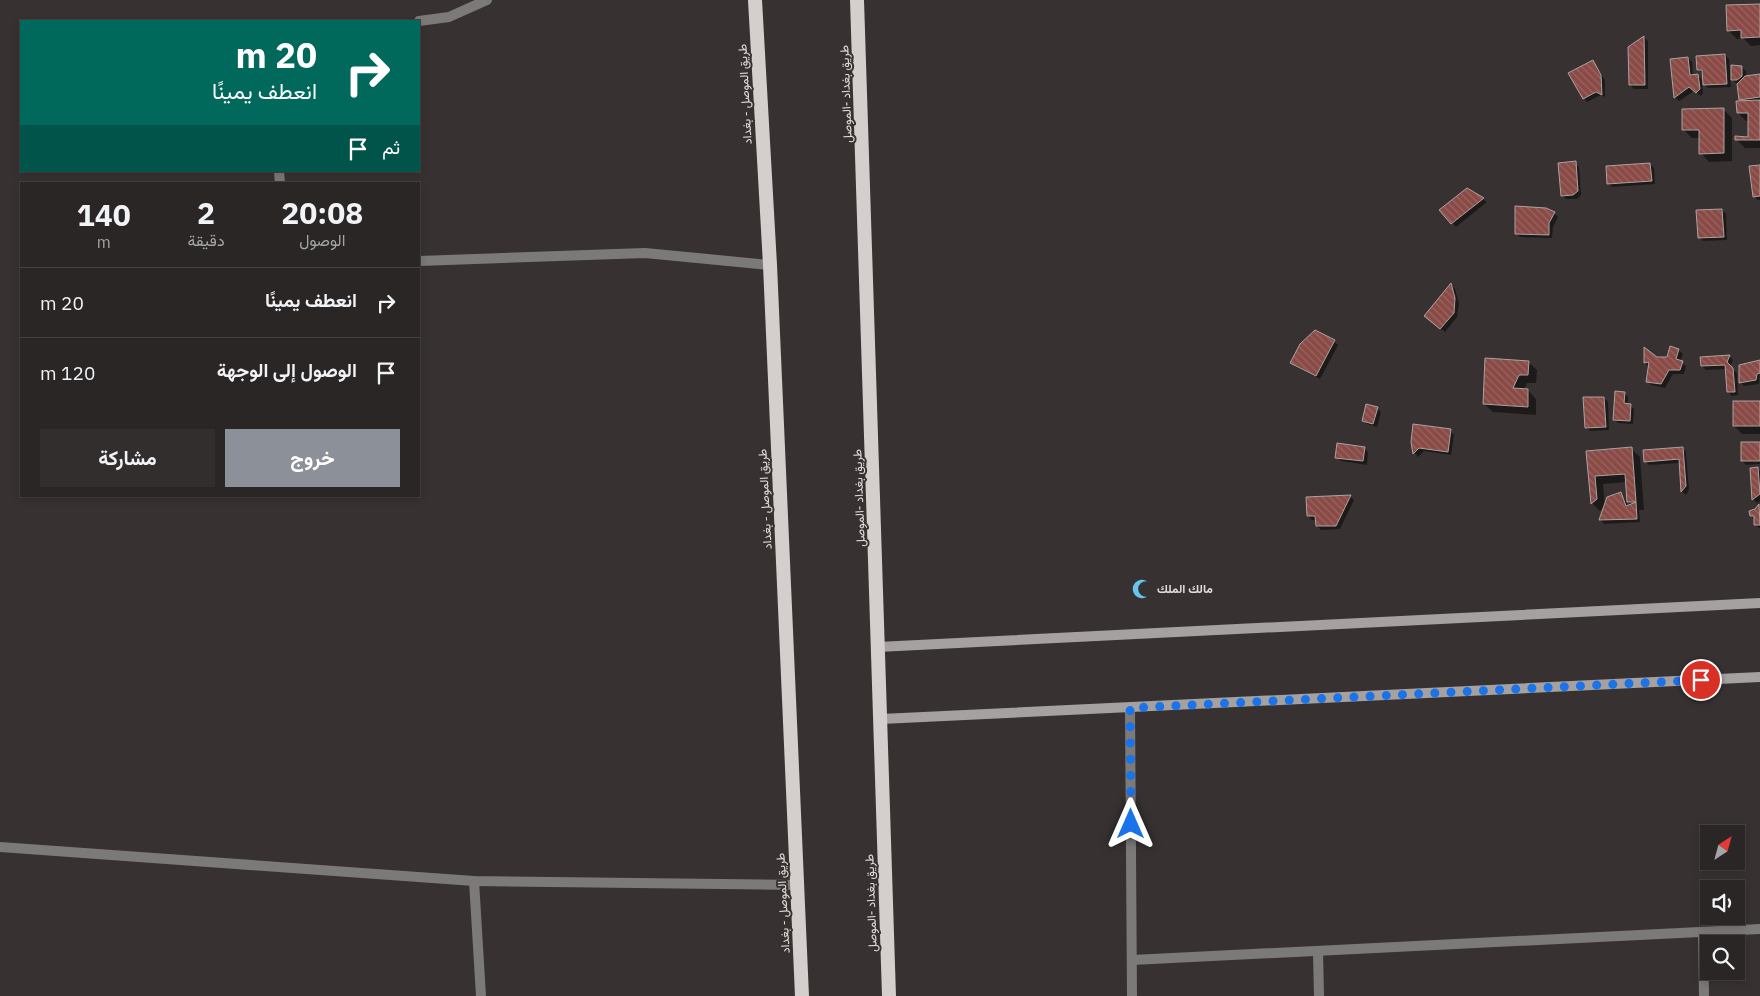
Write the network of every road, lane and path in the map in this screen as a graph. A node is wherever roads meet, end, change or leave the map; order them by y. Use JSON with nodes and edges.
{"nodes":[{"id":1,"x":487,"y":0,"type":"edge"},
{"id":2,"x":755,"y":0,"type":"edge"},
{"id":3,"x":858,"y":0,"type":"edge"},
{"id":4,"x":420,"y":21,"type":"edge"},
{"id":5,"x":420,"y":261,"type":"edge"},
{"id":6,"x":770,"y":265,"type":"junction"},
{"id":7,"x":1760,"y":603,"type":"edge"},
{"id":8,"x":878,"y":647,"type":"junction"},
{"id":9,"x":1760,"y":677,"type":"edge"},
{"id":10,"x":1130,"y":708,"type":"junction"},
{"id":11,"x":881,"y":719,"type":"junction"},
{"id":12,"x":0,"y":847,"type":"edge"},
{"id":13,"x":474,"y":881,"type":"junction"},
{"id":14,"x":797,"y":885,"type":"junction"},
{"id":15,"x":1760,"y":929,"type":"edge"},
{"id":16,"x":1702,"y":932,"type":"junction"},
{"id":17,"x":1318,"y":951,"type":"junction"},
{"id":18,"x":1132,"y":960,"type":"junction"},
{"id":19,"x":482,"y":996,"type":"edge"},
{"id":20,"x":802,"y":996,"type":"edge"},
{"id":21,"x":889,"y":996,"type":"edge"},
{"id":22,"x":1132,"y":996,"type":"edge"},
{"id":23,"x":1320,"y":996,"type":"edge"},
{"id":24,"x":1704,"y":996,"type":"edge"}],
"edges":[{"from":1,"to":4,"type":"street"},
{"from":2,"to":6,"type":"highway","name":"طريق الموصل - بغداد"},
{"from":3,"to":8,"type":"highway","name":"طريق بغداد -الموصل"},
{"from":5,"to":6,"type":"street"},
{"from":6,"to":14,"type":"highway","name":"طريق الموصل - بغداد"},
{"from":7,"to":8,"type":"main road"},
{"from":8,"to":11,"type":"highway","name":"طريق بغداد -الموصل"},
{"from":9,"to":10,"type":"main road"},
{"from":10,"to":11,"type":"main road"},
{"from":10,"to":18,"type":"street"},
{"from":11,"to":21,"type":"highway","name":"طريق بغداد -الموصل"},
{"from":12,"to":13,"type":"street"},
{"from":13,"to":14,"type":"street"},
{"from":13,"to":19,"type":"street"},
{"from":14,"to":20,"type":"highway","name":"طريق الموصل - بغداد"},
{"from":15,"to":16,"type":"street"},
{"from":16,"to":17,"type":"street"},
{"from":16,"to":24,"type":"street"},
{"from":17,"to":18,"type":"street"},
{"from":17,"to":23,"type":"street"},
{"from":18,"to":22,"type":"street"}]}
